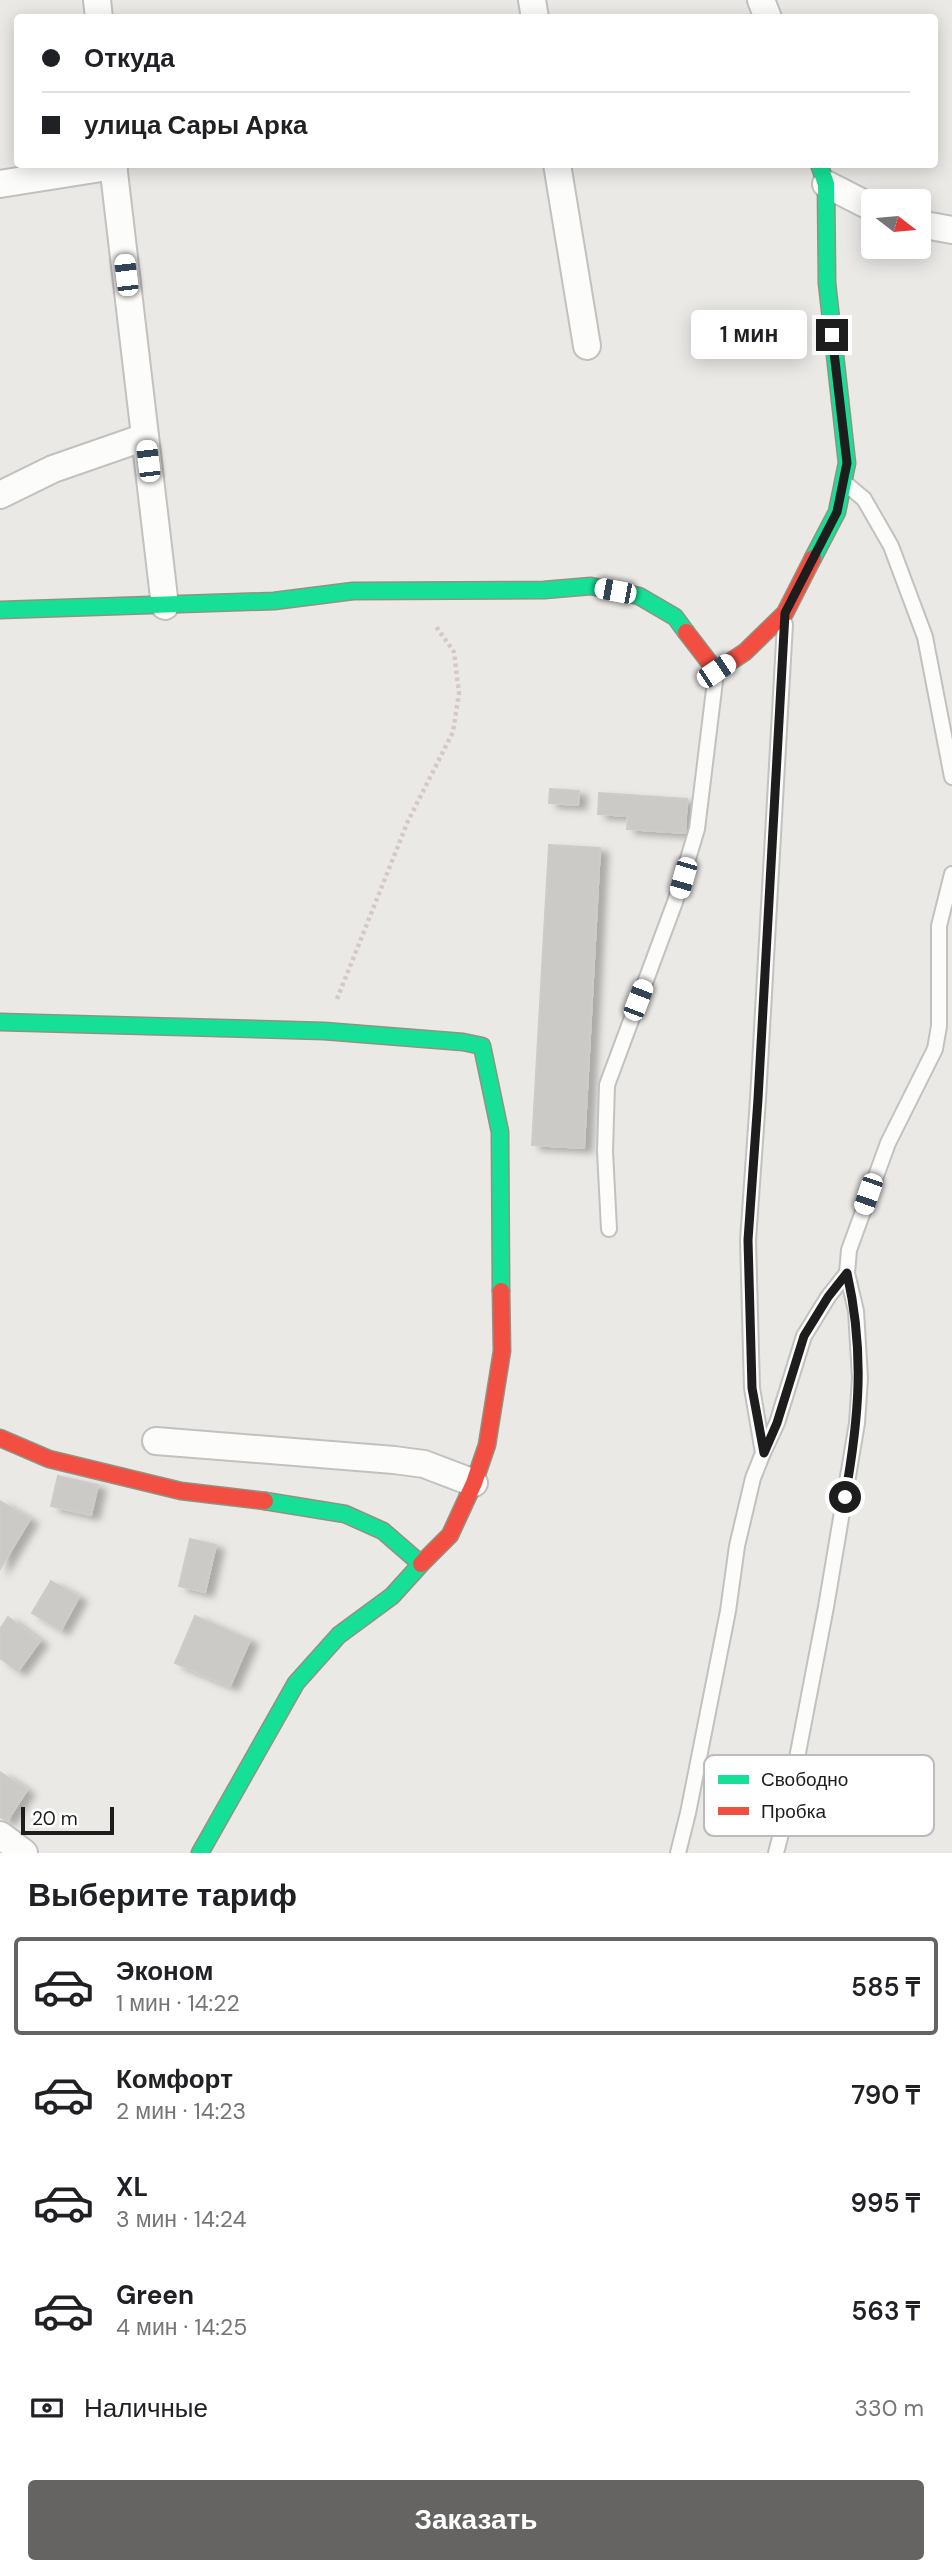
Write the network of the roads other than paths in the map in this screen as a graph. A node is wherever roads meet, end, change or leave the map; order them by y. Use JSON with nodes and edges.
{"nodes":[{"id":1,"x":95,"y":168,"type":"edge"},
{"id":2,"x":113,"y":168,"type":"edge"},
{"id":3,"x":558,"y":168,"type":"edge"},
{"id":4,"x":822,"y":174,"type":"edge"},
{"id":5,"x":0,"y":184,"type":"edge"},
{"id":6,"x":861,"y":200,"type":"edge"},
{"id":7,"x":931,"y":226,"type":"edge"},
{"id":8,"x":952,"y":230,"type":"edge"},
{"id":9,"x":587,"y":346,"type":"dead end"},
{"id":10,"x":145,"y":437,"type":"junction"},
{"id":11,"x":843,"y":482,"type":"junction"},
{"id":12,"x":0,"y":495,"type":"edge"},
{"id":13,"x":165,"y":606,"type":"junction"},
{"id":14,"x":0,"y":610,"type":"edge"},
{"id":15,"x":785,"y":613,"type":"junction"},
{"id":16,"x":716,"y":671,"type":"junction"},
{"id":17,"x":952,"y":777,"type":"edge"},
{"id":18,"x":952,"y":874,"type":"edge"},
{"id":19,"x":0,"y":1022,"type":"edge"},
{"id":20,"x":609,"y":1228,"type":"dead end"},
{"id":21,"x":847,"y":1273,"type":"junction"},
{"id":22,"x":0,"y":1438,"type":"edge"},
{"id":23,"x":156,"y":1441,"type":"dead end"},
{"id":24,"x":764,"y":1453,"type":"junction"},
{"id":25,"x":474,"y":1483,"type":"junction"},
{"id":26,"x":421,"y":1564,"type":"junction"},
{"id":27,"x":798,"y":1755,"type":"edge"},
{"id":28,"x":0,"y":1835,"type":"edge"},
{"id":29,"x":780,"y":1836,"type":"edge"},
{"id":30,"x":24,"y":1853,"type":"edge"},
{"id":31,"x":200,"y":1853,"type":"edge"},
{"id":32,"x":678,"y":1853,"type":"edge"},
{"id":33,"x":776,"y":1853,"type":"edge"}],
"edges":[{"from":1,"to":5,"type":"street"},
{"from":2,"to":10,"type":"street"},
{"from":3,"to":9,"type":"street"},
{"from":4,"to":6,"type":"street"},
{"from":4,"to":11,"type":"street"},
{"from":7,"to":8,"type":"street"},
{"from":10,"to":12,"type":"street"},
{"from":10,"to":13,"type":"street"},
{"from":11,"to":15,"type":"street"},
{"from":11,"to":17,"type":"lane"},
{"from":13,"to":14,"type":"street"},
{"from":13,"to":16,"type":"street"},
{"from":15,"to":16,"type":"street"},
{"from":15,"to":24,"type":"lane"},
{"from":16,"to":20,"type":"lane"},
{"from":18,"to":21,"type":"lane"},
{"from":19,"to":25,"type":"street"},
{"from":21,"to":24,"type":"lane"},
{"from":21,"to":27,"type":"lane"},
{"from":22,"to":26,"type":"street"},
{"from":23,"to":25,"type":"street"},
{"from":24,"to":32,"type":"lane"},
{"from":25,"to":26,"type":"street"},
{"from":26,"to":31,"type":"street"},
{"from":28,"to":30,"type":"street"},
{"from":29,"to":33,"type":"lane"}]}
